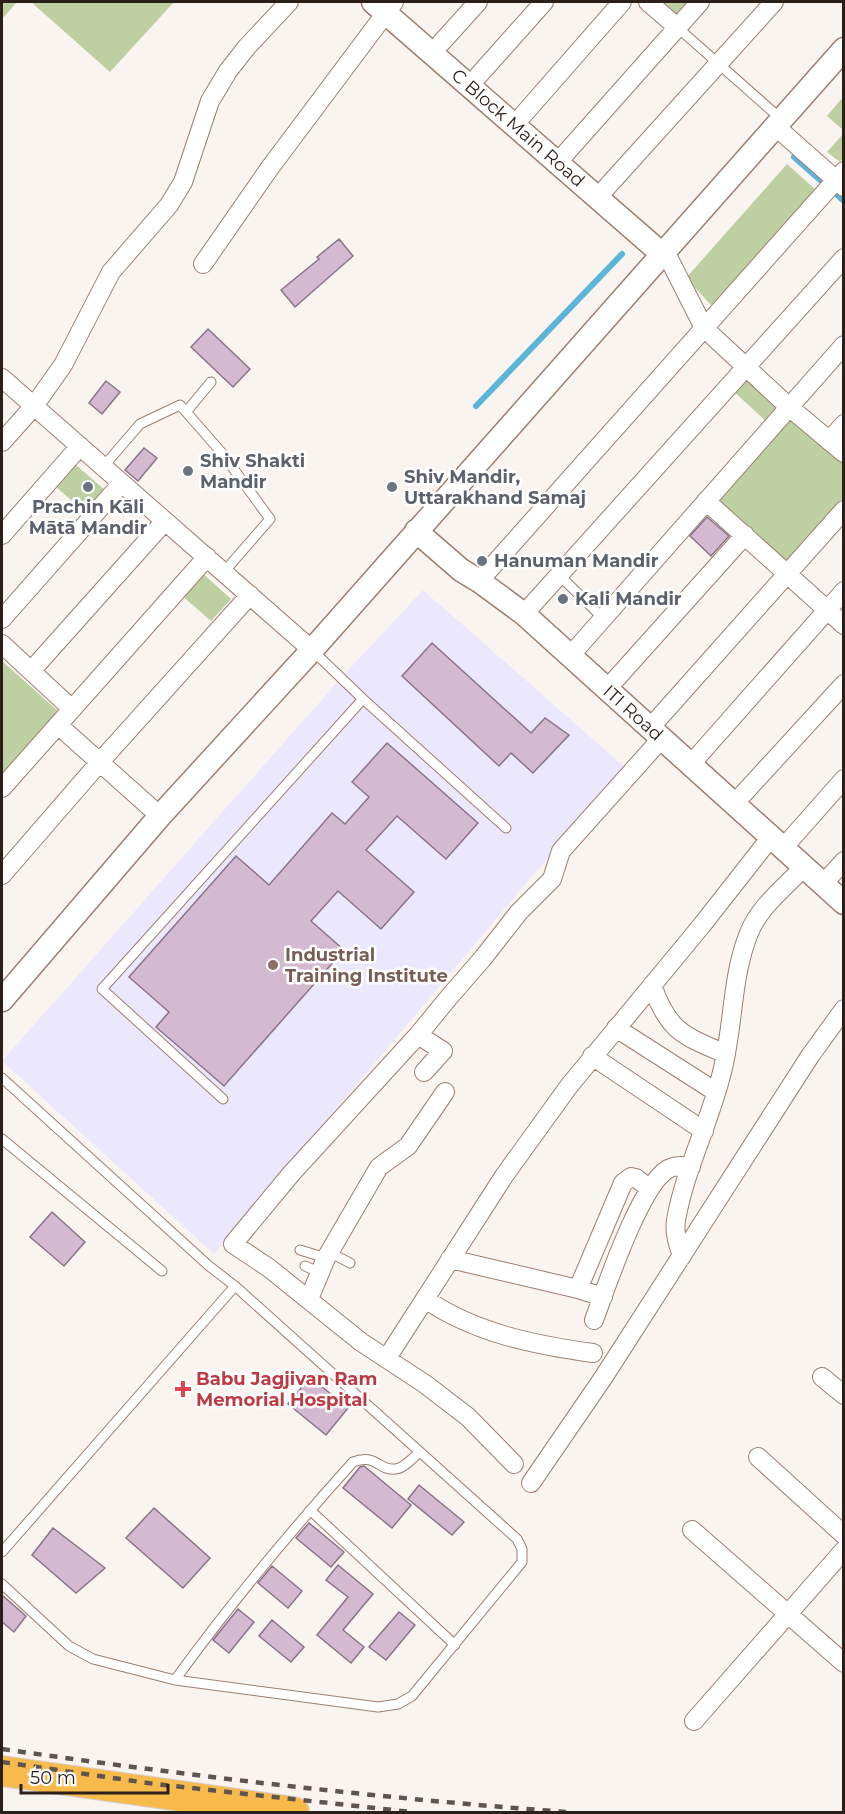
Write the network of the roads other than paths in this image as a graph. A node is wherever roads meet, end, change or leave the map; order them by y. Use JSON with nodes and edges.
{"nodes":[{"id":1,"x":289,"y":2,"type":"edge"},
{"id":2,"x":478,"y":2,"type":"edge"},
{"id":3,"x":544,"y":2,"type":"edge"},
{"id":4,"x":622,"y":2,"type":"edge"},
{"id":5,"x":648,"y":2,"type":"edge"},
{"id":6,"x":700,"y":2,"type":"edge"},
{"id":7,"x":774,"y":2,"type":"edge"},
{"id":8,"x":388,"y":4,"type":"edge"},
{"id":9,"x":677,"y":27,"type":"junction"},
{"id":10,"x":441,"y":43,"type":"junction"},
{"id":11,"x":843,"y":49,"type":"edge"},
{"id":12,"x":718,"y":63,"type":"junction"},
{"id":13,"x":478,"y":76,"type":"junction"},
{"id":14,"x":522,"y":115,"type":"junction"},
{"id":15,"x":778,"y":122,"type":"junction"},
{"id":16,"x":562,"y":158,"type":"junction"},
{"id":17,"x":841,"y":179,"type":"edge"},
{"id":18,"x":606,"y":188,"type":"junction"},
{"id":19,"x":666,"y":250,"type":"junction"},
{"id":20,"x":843,"y":258,"type":"edge"},
{"id":21,"x":203,"y":264,"type":"dead end"},
{"id":22,"x":704,"y":328,"type":"junction"},
{"id":23,"x":843,"y":345,"type":"edge"},
{"id":24,"x":746,"y":367,"type":"junction"},
{"id":25,"x":2,"y":378,"type":"edge"},
{"id":26,"x":211,"y":382,"type":"dead end"},
{"id":27,"x":34,"y":406,"type":"junction"},
{"id":28,"x":789,"y":407,"type":"junction"},
{"id":29,"x":186,"y":412,"type":"junction"},
{"id":30,"x":843,"y":424,"type":"edge"},
{"id":31,"x":829,"y":441,"type":"junction"},
{"id":32,"x":2,"y":442,"type":"edge"},
{"id":33,"x":80,"y":447,"type":"junction"},
{"id":34,"x":843,"y":453,"type":"edge"},
{"id":35,"x":103,"y":467,"type":"junction"},
{"id":36,"x":122,"y":483,"type":"junction"},
{"id":37,"x":706,"y":501,"type":"junction"},
{"id":38,"x":843,"y":510,"type":"edge"},
{"id":39,"x":165,"y":521,"type":"junction"},
{"id":40,"x":416,"y":531,"type":"junction"},
{"id":41,"x":2,"y":535,"type":"edge"},
{"id":42,"x":745,"y":535,"type":"junction"},
{"id":43,"x":207,"y":558,"type":"junction"},
{"id":44,"x":223,"y":573,"type":"junction"},
{"id":45,"x":787,"y":574,"type":"junction"},
{"id":46,"x":559,"y":575,"type":"junction"},
{"id":47,"x":479,"y":580,"type":"junction"},
{"id":48,"x":843,"y":591,"type":"edge"},
{"id":49,"x":250,"y":596,"type":"junction"},
{"id":50,"x":827,"y":609,"type":"junction"},
{"id":51,"x":524,"y":614,"type":"junction"},
{"id":52,"x":603,"y":618,"type":"junction"},
{"id":53,"x":2,"y":619,"type":"edge"},
{"id":54,"x":843,"y":625,"type":"edge"},
{"id":55,"x":2,"y":644,"type":"edge"},
{"id":56,"x":312,"y":650,"type":"junction"},
{"id":57,"x":570,"y":656,"type":"junction"},
{"id":58,"x":31,"y":671,"type":"junction"},
{"id":59,"x":843,"y":684,"type":"edge"},
{"id":60,"x":607,"y":689,"type":"junction"},
{"id":61,"x":363,"y":699,"type":"junction"},
{"id":62,"x":72,"y":709,"type":"junction"},
{"id":63,"x":58,"y":725,"type":"junction"},
{"id":64,"x":656,"y":733,"type":"junction"},
{"id":65,"x":99,"y":763,"type":"junction"},
{"id":66,"x":691,"y":764,"type":"junction"},
{"id":67,"x":843,"y":779,"type":"edge"},
{"id":68,"x":2,"y":788,"type":"edge"},
{"id":69,"x":734,"y":804,"type":"junction"},
{"id":70,"x":160,"y":816,"type":"junction"},
{"id":71,"x":506,"y":828,"type":"dead end"},
{"id":72,"x":777,"y":842,"type":"junction"},
{"id":73,"x":843,"y":861,"type":"edge"},
{"id":74,"x":804,"y":867,"type":"junction"},
{"id":75,"x":2,"y":875,"type":"edge"},
{"id":76,"x":823,"y":884,"type":"junction"},
{"id":77,"x":843,"y":903,"type":"edge"},
{"id":78,"x":652,"y":985,"type":"junction"},
{"id":79,"x":2,"y":1000,"type":"edge"},
{"id":80,"x":843,"y":1009,"type":"edge"},
{"id":81,"x":616,"y":1028,"type":"junction"},
{"id":82,"x":418,"y":1035,"type":"junction"},
{"id":83,"x":726,"y":1054,"type":"junction"},
{"id":84,"x":592,"y":1056,"type":"junction"},
{"id":85,"x":424,"y":1072,"type":"dead end"},
{"id":86,"x":2,"y":1078,"type":"edge"},
{"id":87,"x":445,"y":1092,"type":"dead end"},
{"id":88,"x":716,"y":1092,"type":"junction"},
{"id":89,"x":223,"y":1100,"type":"dead end"},
{"id":90,"x":704,"y":1131,"type":"junction"},
{"id":91,"x":2,"y":1139,"type":"edge"},
{"id":92,"x":691,"y":1167,"type":"junction"},
{"id":93,"x":650,"y":1189,"type":"junction"},
{"id":94,"x":300,"y":1250,"type":"dead end"},
{"id":95,"x":681,"y":1256,"type":"junction"},
{"id":96,"x":450,"y":1259,"type":"junction"},
{"id":97,"x":320,"y":1262,"type":"junction"},
{"id":98,"x":350,"y":1263,"type":"dead end"},
{"id":99,"x":162,"y":1271,"type":"dead end"},
{"id":100,"x":235,"y":1286,"type":"junction"},
{"id":101,"x":578,"y":1289,"type":"junction"},
{"id":102,"x":603,"y":1297,"type":"junction"},
{"id":103,"x":309,"y":1299,"type":"junction"},
{"id":104,"x":424,"y":1299,"type":"junction"},
{"id":105,"x":594,"y":1320,"type":"dead end"},
{"id":106,"x":593,"y":1353,"type":"dead end"},
{"id":107,"x":387,"y":1359,"type":"junction"},
{"id":108,"x":822,"y":1377,"type":"dead end"},
{"id":109,"x":843,"y":1395,"type":"edge"},
{"id":110,"x":420,"y":1452,"type":"junction"},
{"id":111,"x":758,"y":1457,"type":"dead end"},
{"id":112,"x":514,"y":1464,"type":"dead end"},
{"id":113,"x":531,"y":1483,"type":"dead end"},
{"id":114,"x":310,"y":1510,"type":"junction"},
{"id":115,"x":692,"y":1530,"type":"dead end"},
{"id":116,"x":843,"y":1534,"type":"edge"},
{"id":117,"x":843,"y":1550,"type":"edge"},
{"id":118,"x":2,"y":1552,"type":"edge"},
{"id":119,"x":2,"y":1584,"type":"edge"},
{"id":120,"x":787,"y":1614,"type":"junction"},
{"id":121,"x":454,"y":1645,"type":"junction"},
{"id":122,"x":843,"y":1663,"type":"edge"},
{"id":123,"x":175,"y":1680,"type":"junction"},
{"id":124,"x":694,"y":1721,"type":"dead end"},
{"id":125,"x":2,"y":1771,"type":"edge"},
{"id":126,"x":294,"y":1812,"type":"edge"}],
"edges":[{"from":1,"to":27,"type":"street"},
{"from":2,"to":10,"type":"street"},
{"from":3,"to":13,"type":"street"},
{"from":4,"to":14,"type":"street"},
{"from":5,"to":9,"type":"street"},
{"from":6,"to":9,"type":"street"},
{"from":7,"to":12,"type":"street"},
{"from":8,"to":10,"type":"street","name":"C Block Main Road"},
{"from":8,"to":16,"type":"street","name":"C Block Main Road"},
{"from":8,"to":21,"type":"street"},
{"from":9,"to":12,"type":"lane"},
{"from":9,"to":16,"type":"street"},
{"from":10,"to":13,"type":"street","name":"C Block Main Road"},
{"from":11,"to":15,"type":"street"},
{"from":12,"to":15,"type":"lane"},
{"from":12,"to":18,"type":"street"},
{"from":13,"to":14,"type":"street","name":"C Block Main Road"},
{"from":14,"to":16,"type":"street","name":"C Block Main Road"},
{"from":15,"to":17,"type":"street"},
{"from":15,"to":19,"type":"street"},
{"from":16,"to":18,"type":"street","name":"C Block Main Road"},
{"from":16,"to":19,"type":"street","name":"C Block Main Road"},
{"from":17,"to":22,"type":"street"},
{"from":18,"to":19,"type":"street","name":"C Block Main Road"},
{"from":19,"to":22,"type":"street"},
{"from":19,"to":40,"type":"street"},
{"from":20,"to":24,"type":"street"},
{"from":22,"to":24,"type":"street"},
{"from":22,"to":47,"type":"street"},
{"from":23,"to":28,"type":"street"},
{"from":24,"to":28,"type":"street"},
{"from":24,"to":46,"type":"street"},
{"from":25,"to":27,"type":"street"},
{"from":26,"to":29,"type":"lane"},
{"from":27,"to":32,"type":"street"},
{"from":27,"to":33,"type":"street"},
{"from":28,"to":31,"type":"street"},
{"from":28,"to":37,"type":"street"},
{"from":29,"to":35,"type":"lane"},
{"from":29,"to":44,"type":"lane"},
{"from":30,"to":31,"type":"street"},
{"from":31,"to":34,"type":"street"},
{"from":33,"to":35,"type":"street"},
{"from":33,"to":41,"type":"street"},
{"from":35,"to":36,"type":"street"},
{"from":36,"to":39,"type":"street"},
{"from":36,"to":53,"type":"street"},
{"from":37,"to":42,"type":"street"},
{"from":37,"to":52,"type":"street"},
{"from":38,"to":45,"type":"street"},
{"from":39,"to":43,"type":"street"},
{"from":39,"to":58,"type":"street"},
{"from":40,"to":47,"type":"street","name":"ITI Road"},
{"from":40,"to":56,"type":"street"},
{"from":42,"to":45,"type":"street"},
{"from":42,"to":60,"type":"street"},
{"from":43,"to":44,"type":"street"},
{"from":43,"to":62,"type":"street"},
{"from":44,"to":49,"type":"street"},
{"from":45,"to":50,"type":"street"},
{"from":45,"to":64,"type":"street"},
{"from":46,"to":51,"type":"street"},
{"from":46,"to":52,"type":"lane"},
{"from":47,"to":51,"type":"street","name":"ITI Road"},
{"from":48,"to":50,"type":"street"},
{"from":49,"to":56,"type":"street"},
{"from":49,"to":65,"type":"street"},
{"from":50,"to":54,"type":"street"},
{"from":50,"to":66,"type":"street"},
{"from":51,"to":57,"type":"street","name":"ITI Road"},
{"from":52,"to":57,"type":"street"},
{"from":55,"to":58,"type":"street"},
{"from":56,"to":61,"type":"lane"},
{"from":56,"to":70,"type":"street"},
{"from":57,"to":60,"type":"street","name":"ITI Road"},
{"from":58,"to":62,"type":"street"},
{"from":59,"to":69,"type":"street"},
{"from":60,"to":64,"type":"street","name":"ITI Road"},
{"from":61,"to":71,"type":"lane"},
{"from":61,"to":89,"type":"lane"},
{"from":62,"to":63,"type":"street"},
{"from":63,"to":65,"type":"street"},
{"from":63,"to":68,"type":"street"},
{"from":64,"to":66,"type":"street","name":"ITI Road"},
{"from":64,"to":82,"type":"street"},
{"from":65,"to":70,"type":"street"},
{"from":65,"to":75,"type":"street"},
{"from":66,"to":69,"type":"street","name":"ITI Road"},
{"from":67,"to":72,"type":"street"},
{"from":69,"to":72,"type":"street","name":"ITI Road"},
{"from":70,"to":79,"type":"street"},
{"from":72,"to":74,"type":"street","name":"ITI Road"},
{"from":72,"to":78,"type":"street"},
{"from":73,"to":76,"type":"street"},
{"from":74,"to":76,"type":"street","name":"ITI Road"},
{"from":74,"to":83,"type":"street"},
{"from":76,"to":77,"type":"street","name":"ITI Road"},
{"from":78,"to":81,"type":"street"},
{"from":78,"to":83,"type":"street"},
{"from":80,"to":95,"type":"street"},
{"from":81,"to":84,"type":"street"},
{"from":81,"to":88,"type":"street"},
{"from":82,"to":85,"type":"street"},
{"from":82,"to":103,"type":"street"},
{"from":83,"to":88,"type":"street"},
{"from":84,"to":90,"type":"street"},
{"from":84,"to":96,"type":"street"},
{"from":86,"to":100,"type":"lane"},
{"from":87,"to":97,"type":"street"},
{"from":88,"to":90,"type":"street"},
{"from":90,"to":92,"type":"street"},
{"from":91,"to":99,"type":"lane"},
{"from":92,"to":93,"type":"street"},
{"from":92,"to":95,"type":"street"},
{"from":93,"to":101,"type":"street"},
{"from":93,"to":102,"type":"street"},
{"from":94,"to":97,"type":"lane"},
{"from":95,"to":113,"type":"street"},
{"from":96,"to":101,"type":"street"},
{"from":96,"to":104,"type":"street"},
{"from":97,"to":98,"type":"lane"},
{"from":97,"to":103,"type":"street"},
{"from":100,"to":110,"type":"lane"},
{"from":100,"to":118,"type":"lane"},
{"from":101,"to":102,"type":"street"},
{"from":102,"to":105,"type":"street"},
{"from":103,"to":107,"type":"street"},
{"from":104,"to":106,"type":"street"},
{"from":104,"to":107,"type":"street"},
{"from":107,"to":112,"type":"street"},
{"from":108,"to":109,"type":"street"},
{"from":110,"to":114,"type":"lane"},
{"from":110,"to":121,"type":"lane"},
{"from":111,"to":116,"type":"street"},
{"from":114,"to":121,"type":"lane"},
{"from":114,"to":123,"type":"lane"},
{"from":115,"to":120,"type":"street"},
{"from":117,"to":120,"type":"street"},
{"from":119,"to":123,"type":"lane"},
{"from":120,"to":122,"type":"street"},
{"from":120,"to":124,"type":"street"},
{"from":121,"to":123,"type":"lane"},
{"from":125,"to":126,"type":"highway"}]}
